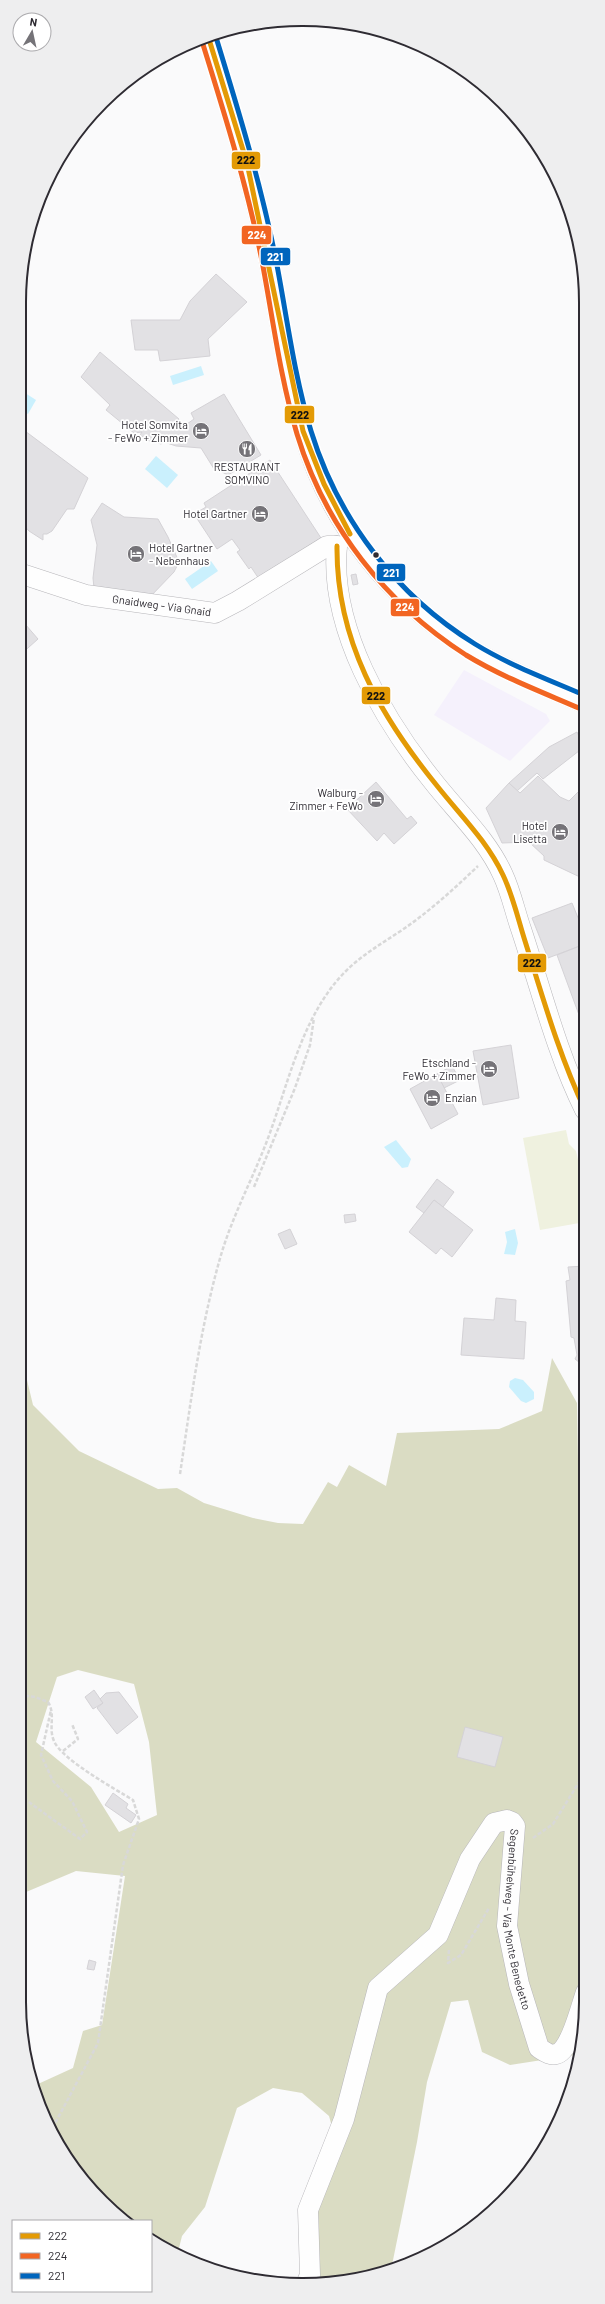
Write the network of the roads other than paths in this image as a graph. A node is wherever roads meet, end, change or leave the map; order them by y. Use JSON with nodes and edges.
{"nodes":[{"id":1,"x":210,"y":42,"type":"edge"},
{"id":2,"x":343,"y":540,"type":"junction"},
{"id":3,"x":26,"y":575,"type":"edge"},
{"id":4,"x":579,"y":701,"type":"edge"},
{"id":5,"x":579,"y":1095,"type":"edge"},
{"id":6,"x":578,"y":2015,"type":"edge"},
{"id":7,"x":309,"y":2278,"type":"edge"}],
"edges":[{"from":1,"to":2,"type":"street"},
{"from":2,"to":3,"type":"street","name":"Gnaidweg - Via Gnaid"},
{"from":2,"to":4,"type":"street"},
{"from":2,"to":5,"type":"street"},
{"from":6,"to":7,"type":"street","name":"Segenbühelweg - Via Monte Benedetto"}]}
